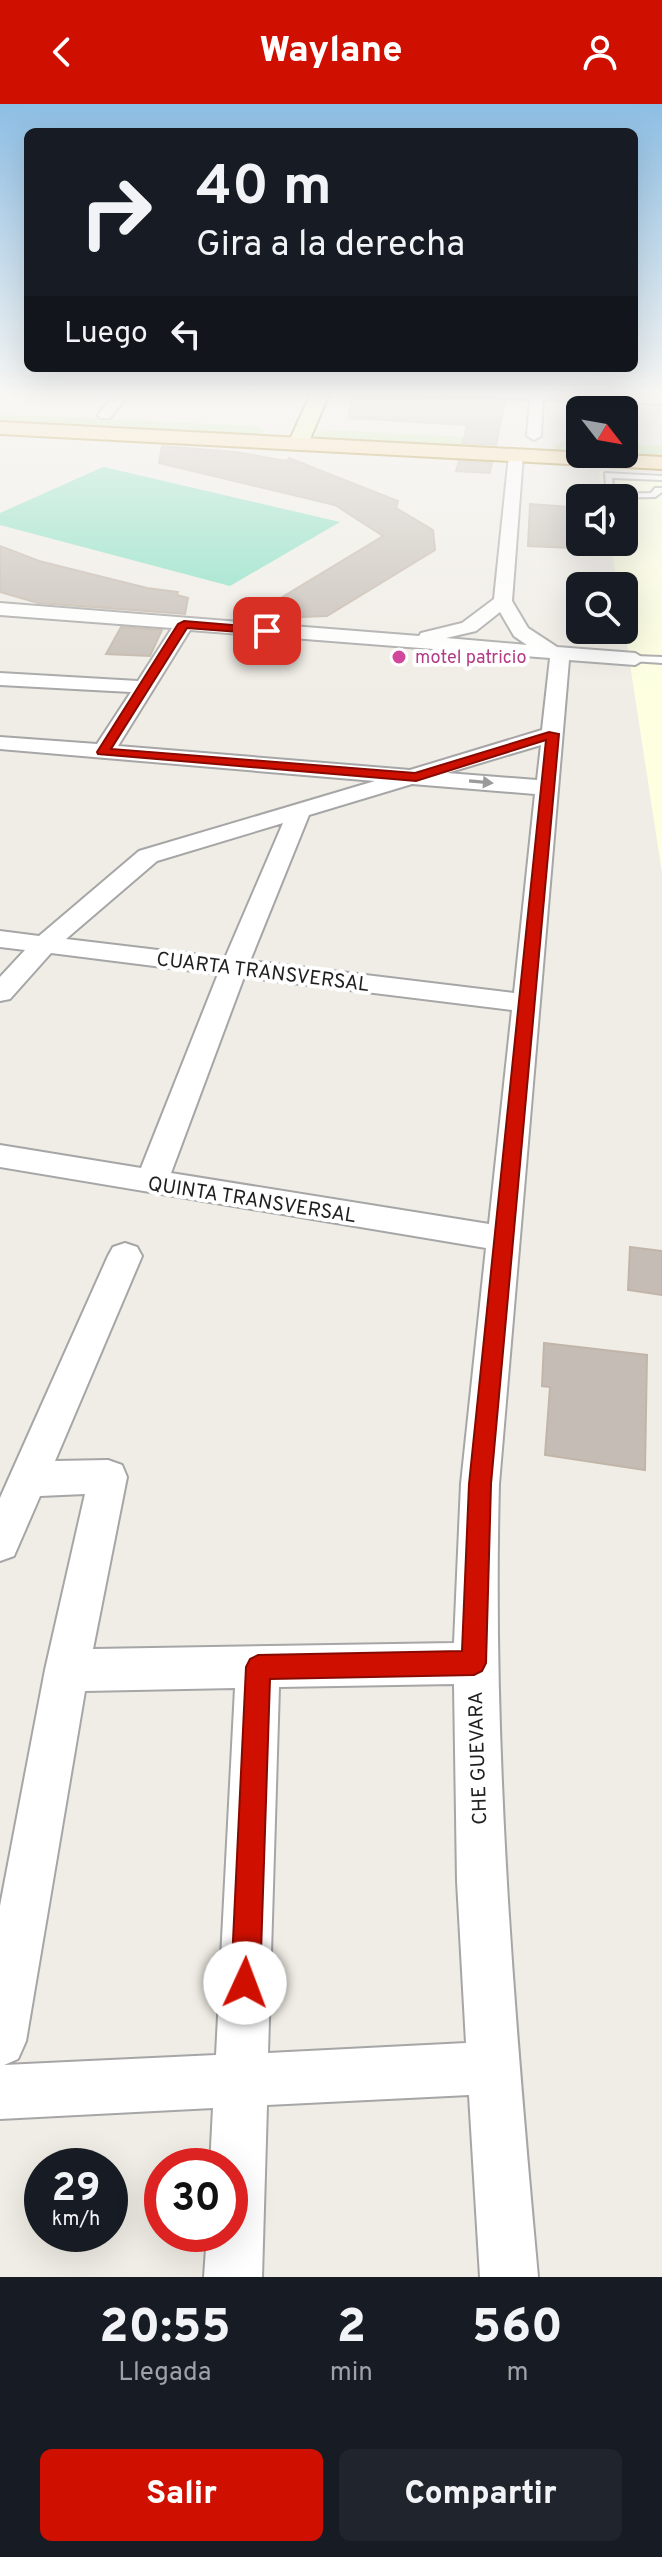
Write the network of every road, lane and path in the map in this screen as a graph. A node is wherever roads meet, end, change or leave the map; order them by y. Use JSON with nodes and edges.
{"nodes":[{"id":1,"x":513,"y":492,"type":"edge"},
{"id":2,"x":610,"y":492,"type":"edge"},
{"id":3,"x":655,"y":492,"type":"edge"},
{"id":4,"x":503,"y":601,"type":"junction"},
{"id":5,"x":8,"y":610,"type":"edge"},
{"id":6,"x":184,"y":624,"type":"junction"},
{"id":7,"x":0,"y":631,"type":"edge"},
{"id":8,"x":379,"y":640,"type":"junction"},
{"id":9,"x":560,"y":655,"type":"junction"},
{"id":10,"x":635,"y":659,"type":"joint"},
{"id":11,"x":662,"y":660,"type":"edge"},
{"id":12,"x":0,"y":679,"type":"edge"},
{"id":13,"x":142,"y":687,"type":"junction"},
{"id":14,"x":553,"y":734,"type":"junction"},
{"id":15,"x":0,"y":743,"type":"edge"},
{"id":16,"x":103,"y":752,"type":"junction"},
{"id":17,"x":416,"y":777,"type":"junction"},
{"id":18,"x":547,"y":788,"type":"junction"},
{"id":19,"x":299,"y":812,"type":"junction"},
{"id":20,"x":0,"y":939,"type":"edge"},
{"id":21,"x":45,"y":944,"type":"junction"},
{"id":22,"x":234,"y":968,"type":"junction"},
{"id":23,"x":0,"y":993,"type":"edge"},
{"id":24,"x":527,"y":1003,"type":"junction"},
{"id":25,"x":0,"y":1156,"type":"edge"},
{"id":26,"x":151,"y":1183,"type":"junction"},
{"id":27,"x":504,"y":1239,"type":"junction"},
{"id":28,"x":125,"y":1256,"type":"dead end"},
{"id":29,"x":28,"y":1479,"type":"junction"},
{"id":30,"x":0,"y":1543,"type":"edge"},
{"id":31,"x":474,"y":1663,"type":"junction"},
{"id":32,"x":258,"y":1667,"type":"junction"},
{"id":33,"x":67,"y":1670,"type":"junction"},
{"id":34,"x":0,"y":2041,"type":"edge"},
{"id":35,"x":493,"y":2068,"type":"junction"},
{"id":36,"x":242,"y":2078,"type":"junction"},
{"id":37,"x":0,"y":2092,"type":"edge"},
{"id":38,"x":233,"y":2277,"type":"edge"},
{"id":39,"x":509,"y":2277,"type":"edge"}],
"edges":[{"from":1,"to":4,"type":"street"},
{"from":2,"to":3,"type":"lane"},
{"from":4,"to":8,"type":"street"},
{"from":4,"to":9,"type":"street"},
{"from":5,"to":6,"type":"street"},
{"from":5,"to":7,"type":"street"},
{"from":6,"to":8,"type":"street"},
{"from":6,"to":13,"type":"street"},
{"from":8,"to":9,"type":"street"},
{"from":9,"to":10,"type":"street"},
{"from":9,"to":14,"type":"street","name":"CHE GUEVARA"},
{"from":10,"to":11,"type":"lane"},
{"from":12,"to":13,"type":"street"},
{"from":13,"to":16,"type":"street"},
{"from":14,"to":17,"type":"street"},
{"from":14,"to":18,"type":"street","name":"CHE GUEVARA"},
{"from":15,"to":16,"type":"street"},
{"from":16,"to":17,"type":"street"},
{"from":17,"to":18,"type":"street","one_way":true},
{"from":17,"to":19,"type":"street"},
{"from":18,"to":24,"type":"street","name":"CHE GUEVARA"},
{"from":19,"to":21,"type":"street"},
{"from":19,"to":22,"type":"street"},
{"from":20,"to":21,"type":"street","name":"CUARTA TRANSVERSAL"},
{"from":21,"to":22,"type":"street","name":"CUARTA TRANSVERSAL"},
{"from":21,"to":23,"type":"street"},
{"from":22,"to":24,"type":"street","name":"CUARTA TRANSVERSAL"},
{"from":22,"to":26,"type":"street"},
{"from":24,"to":27,"type":"street","name":"CHE GUEVARA"},
{"from":25,"to":26,"type":"street","name":"QUINTA TRANSVERSAL"},
{"from":26,"to":27,"type":"street","name":"QUINTA TRANSVERSAL"},
{"from":27,"to":31,"type":"street","name":"CHE GUEVARA"},
{"from":28,"to":29,"type":"street"},
{"from":29,"to":30,"type":"street"},
{"from":29,"to":33,"type":"street"},
{"from":31,"to":32,"type":"street"},
{"from":31,"to":35,"type":"street","name":"CHE GUEVARA"},
{"from":32,"to":33,"type":"street"},
{"from":32,"to":36,"type":"street"},
{"from":33,"to":34,"type":"street"},
{"from":35,"to":36,"type":"street"},
{"from":35,"to":39,"type":"street","name":"CHE GUEVARA"},
{"from":36,"to":37,"type":"street"},
{"from":36,"to":38,"type":"street"}]}
